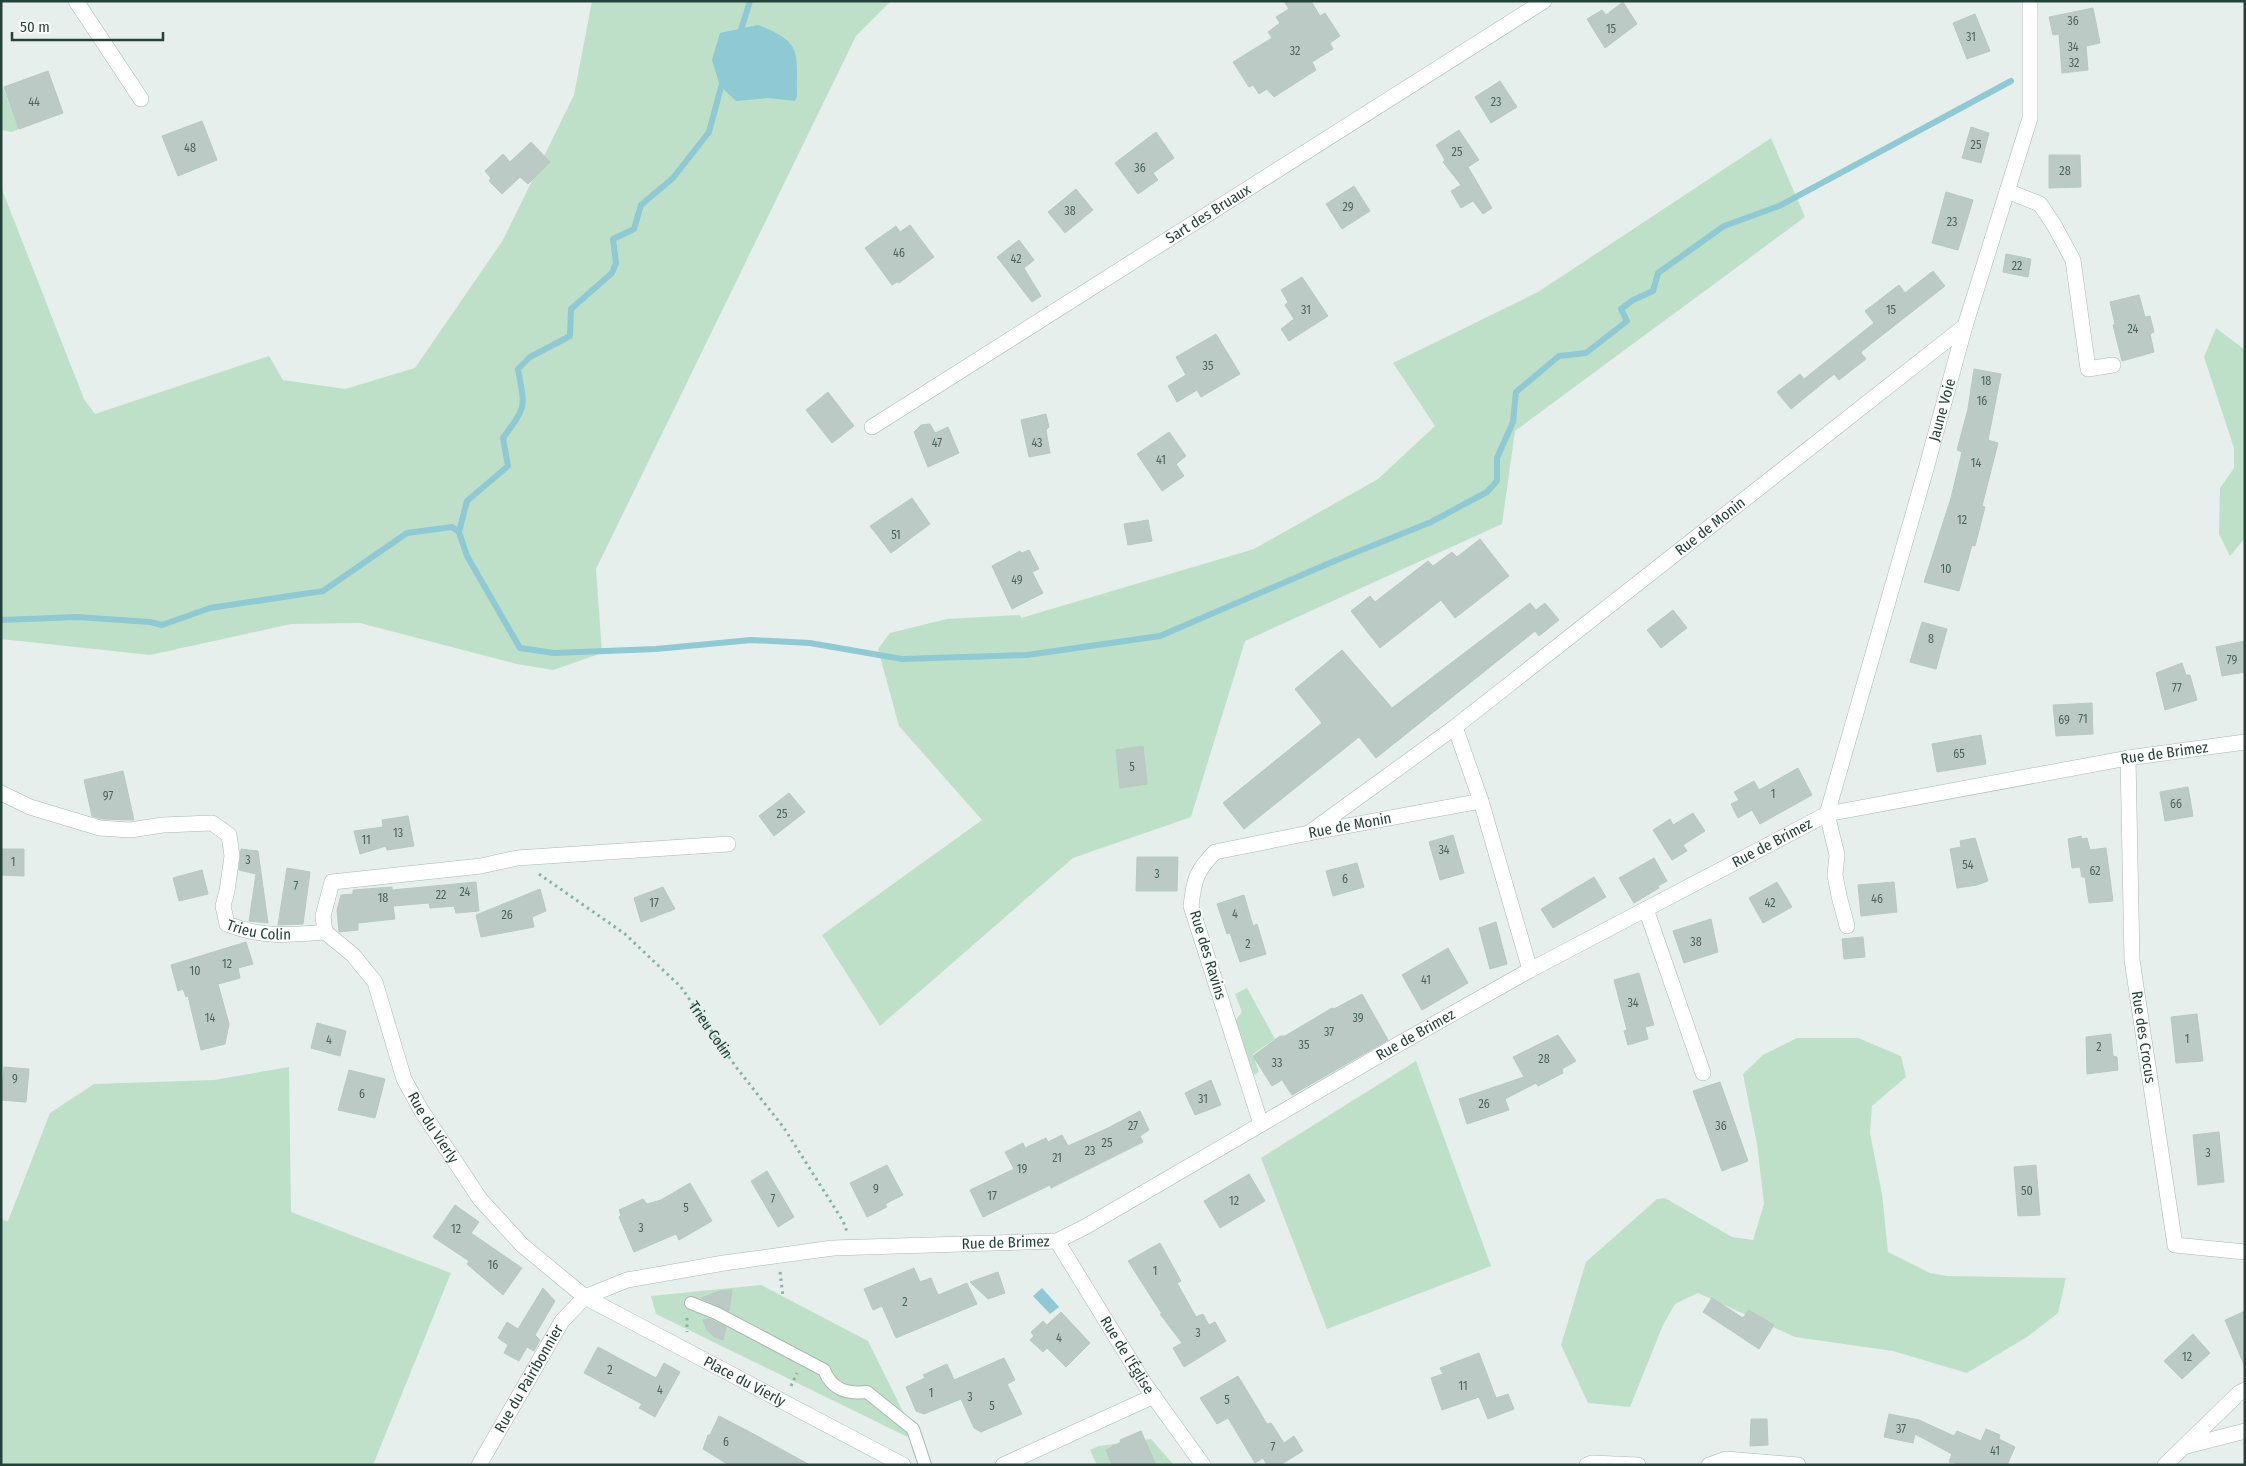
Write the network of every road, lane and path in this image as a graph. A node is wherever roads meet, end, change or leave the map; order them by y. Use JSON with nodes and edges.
{"nodes":[{"id":1,"x":76,"y":1,"type":"edge"},
{"id":2,"x":1544,"y":1,"type":"edge"},
{"id":3,"x":2030,"y":1,"type":"edge"},
{"id":4,"x":141,"y":99,"type":"dead end"},
{"id":5,"x":2007,"y":191,"type":"junction"},
{"id":6,"x":1965,"y":326,"type":"junction"},
{"id":7,"x":2113,"y":365,"type":"dead end"},
{"id":8,"x":872,"y":427,"type":"dead end"},
{"id":9,"x":1456,"y":727,"type":"junction"},
{"id":10,"x":2245,"y":742,"type":"edge"},
{"id":11,"x":2128,"y":758,"type":"junction"},
{"id":12,"x":1,"y":793,"type":"edge"},
{"id":13,"x":1481,"y":801,"type":"junction"},
{"id":14,"x":1827,"y":814,"type":"junction"},
{"id":15,"x":1309,"y":833,"type":"junction"},
{"id":16,"x":728,"y":844,"type":"dead end"},
{"id":17,"x":517,"y":858,"type":"junction"},
{"id":18,"x":1646,"y":909,"type":"junction"},
{"id":19,"x":1848,"y":926,"type":"dead end"},
{"id":20,"x":325,"y":932,"type":"junction"},
{"id":21,"x":1530,"y":970,"type":"junction"},
{"id":22,"x":1703,"y":1074,"type":"dead end"},
{"id":23,"x":1261,"y":1124,"type":"junction"},
{"id":24,"x":1057,"y":1241,"type":"junction"},
{"id":25,"x":851,"y":1247,"type":"junction"},
{"id":26,"x":2245,"y":1252,"type":"edge"},
{"id":27,"x":779,"y":1257,"type":"junction"},
{"id":28,"x":585,"y":1297,"type":"junction"},
{"id":29,"x":783,"y":1297,"type":"dead end"},
{"id":30,"x":691,"y":1303,"type":"dead end"},
{"id":31,"x":686,"y":1323,"type":"dead end"},
{"id":32,"x":687,"y":1328,"type":"dead end"},
{"id":33,"x":794,"y":1380,"type":"dead end"},
{"id":34,"x":791,"y":1385,"type":"dead end"},
{"id":35,"x":2245,"y":1390,"type":"edge"},
{"id":36,"x":1154,"y":1396,"type":"junction"},
{"id":37,"x":2245,"y":1431,"type":"edge"},
{"id":38,"x":2186,"y":1446,"type":"junction"},
{"id":39,"x":479,"y":1465,"type":"edge"},
{"id":40,"x":903,"y":1465,"type":"edge"},
{"id":41,"x":925,"y":1465,"type":"edge"},
{"id":42,"x":1003,"y":1465,"type":"edge"},
{"id":43,"x":1203,"y":1465,"type":"edge"},
{"id":44,"x":1586,"y":1465,"type":"edge"},
{"id":45,"x":1638,"y":1465,"type":"edge"},
{"id":46,"x":1709,"y":1465,"type":"edge"},
{"id":47,"x":1798,"y":1465,"type":"edge"},
{"id":48,"x":2165,"y":1465,"type":"edge"}],
"edges":[{"from":1,"to":4,"type":"street"},
{"from":2,"to":8,"type":"street","name":"Sart des Bruaux"},
{"from":3,"to":5,"type":"street","name":"Jaune Voie"},
{"from":5,"to":6,"type":"street","name":"Jaune Voie"},
{"from":5,"to":7,"type":"street"},
{"from":6,"to":9,"type":"street","name":"Rue de Monin"},
{"from":6,"to":14,"type":"street","name":"Jaune Voie"},
{"from":9,"to":13,"type":"street"},
{"from":9,"to":15,"type":"street","name":"Rue de Monin"},
{"from":10,"to":11,"type":"street","name":"Rue de Brimez"},
{"from":11,"to":14,"type":"street","name":"Rue de Brimez"},
{"from":11,"to":26,"type":"street","name":"Rue des Crocus"},
{"from":12,"to":20,"type":"street","name":"Trieu Colin"},
{"from":13,"to":15,"type":"street","name":"Rue de Monin"},
{"from":13,"to":21,"type":"street"},
{"from":14,"to":18,"type":"street","name":"Rue de Brimez"},
{"from":14,"to":19,"type":"street"},
{"from":15,"to":23,"type":"street","name":"Rue des Ravins"},
{"from":16,"to":17,"type":"street"},
{"from":17,"to":20,"type":"street"},
{"from":17,"to":25,"type":"path","name":"Trieu Colin"},
{"from":18,"to":21,"type":"street","name":"Rue de Brimez"},
{"from":18,"to":22,"type":"street"},
{"from":20,"to":28,"type":"street","name":"Rue du Vierly"},
{"from":21,"to":23,"type":"street","name":"Rue de Brimez"},
{"from":23,"to":24,"type":"street","name":"Rue de Brimez"},
{"from":24,"to":25,"type":"street","name":"Rue de Brimez"},
{"from":24,"to":36,"type":"street","name":"Rue de l'Église"},
{"from":25,"to":27,"type":"street","name":"Rue de Brimez"},
{"from":27,"to":28,"type":"street","name":"Rue de Brimez"},
{"from":27,"to":29,"type":"path"},
{"from":28,"to":39,"type":"street","name":"Rue du Pairibonnier"},
{"from":28,"to":40,"type":"street","name":"Place du Vierly"},
{"from":30,"to":41,"type":"lane"},
{"from":31,"to":32,"type":"path"},
{"from":33,"to":34,"type":"path"},
{"from":35,"to":38,"type":"street"},
{"from":36,"to":42,"type":"street"},
{"from":36,"to":43,"type":"street","name":"Rue de l'Église"},
{"from":37,"to":38,"type":"street"},
{"from":38,"to":48,"type":"street"},
{"from":44,"to":45,"type":"street"},
{"from":46,"to":47,"type":"street"}]}
